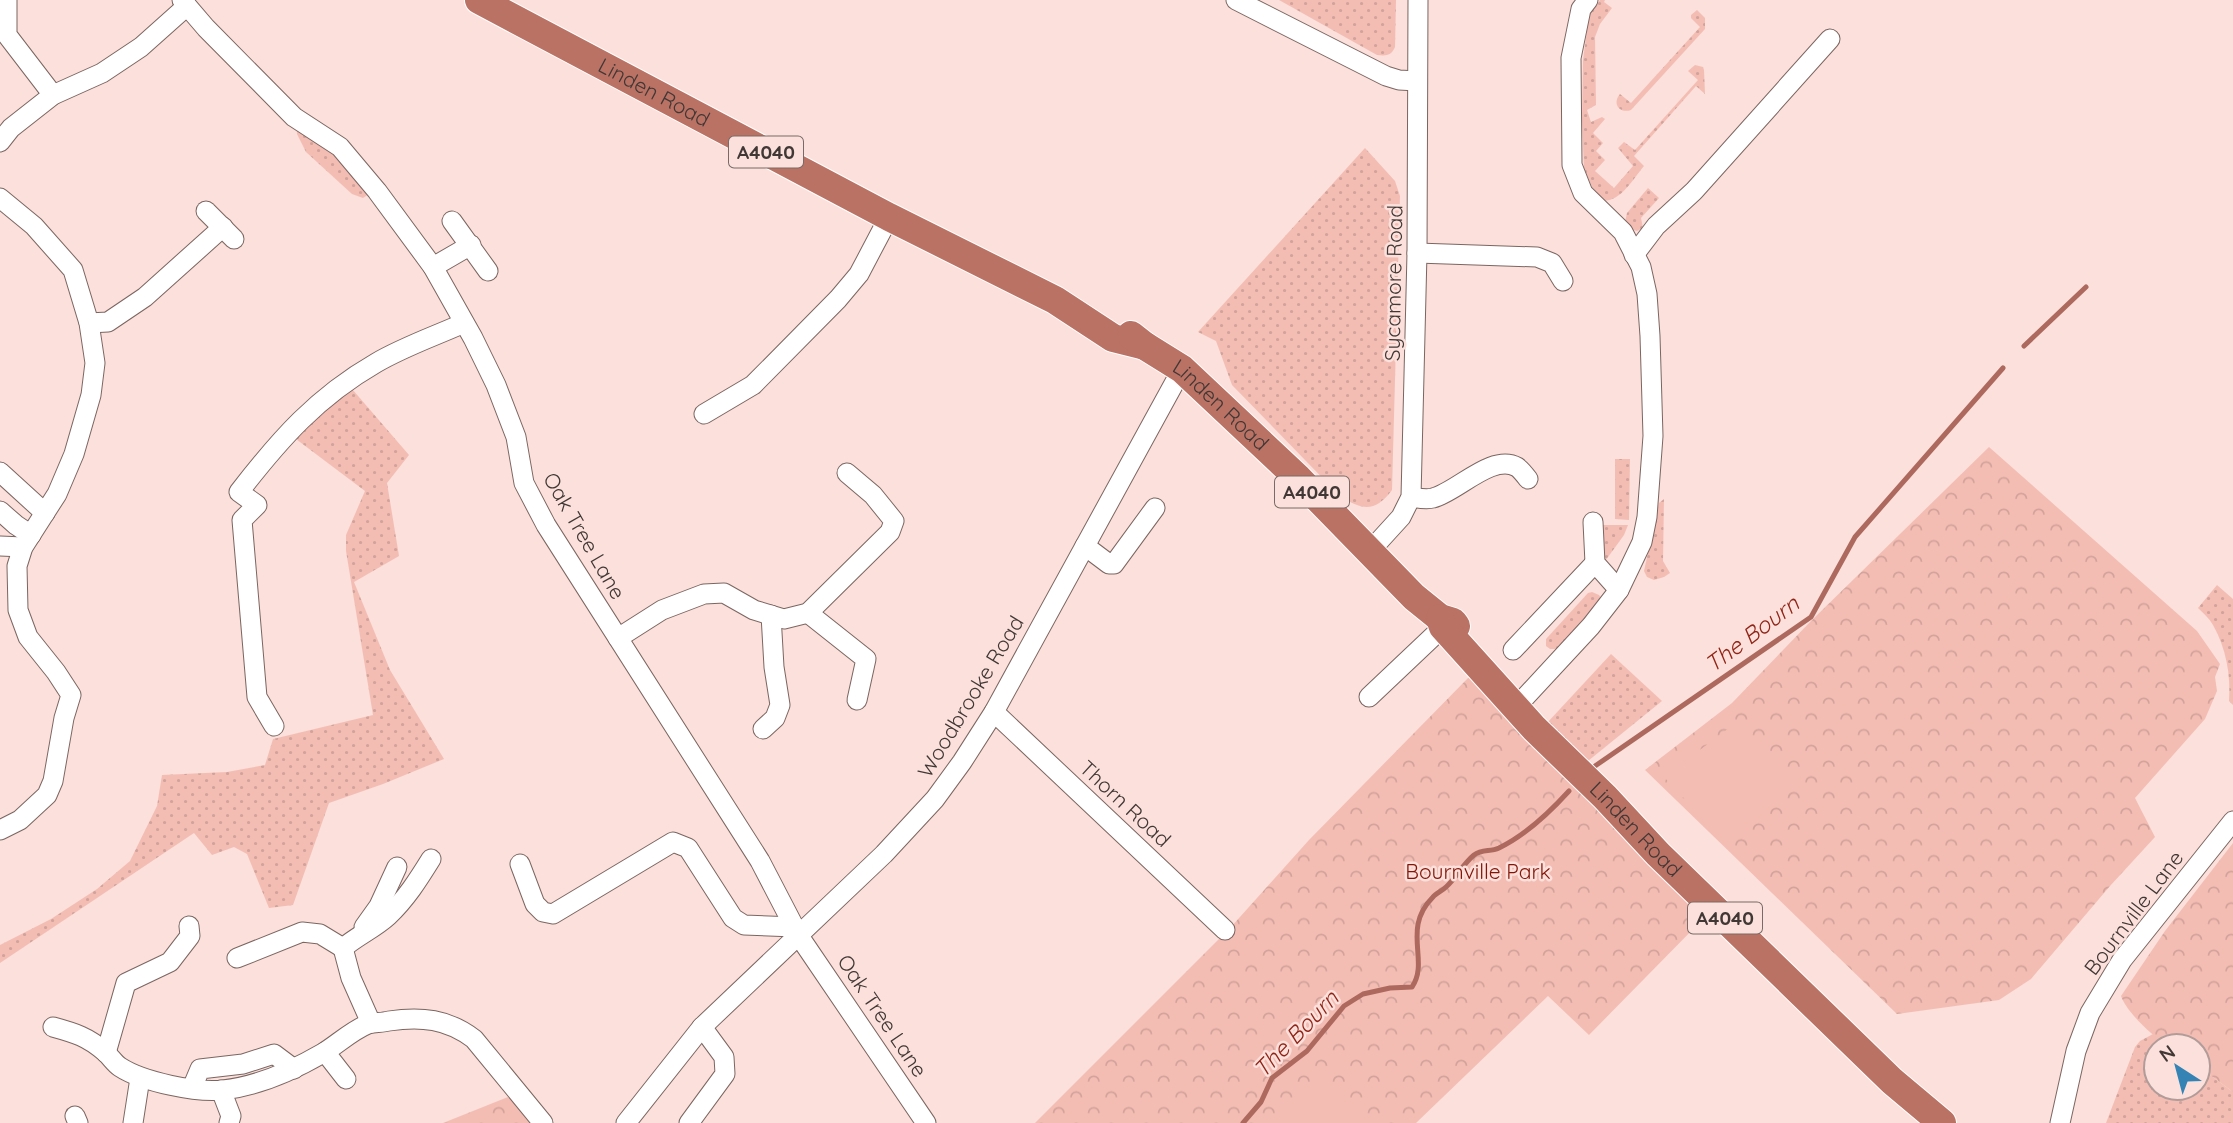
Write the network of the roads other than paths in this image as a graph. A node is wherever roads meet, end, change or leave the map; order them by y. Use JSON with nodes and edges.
{"nodes":[{"id":1,"x":7,"y":0,"type":"edge"},
{"id":2,"x":1236,"y":0,"type":"edge"},
{"id":3,"x":1418,"y":0,"type":"edge"},
{"id":4,"x":1588,"y":0,"type":"edge"},
{"id":5,"x":487,"y":2,"type":"edge"},
{"id":6,"x":185,"y":3,"type":"edge"},
{"id":7,"x":3,"y":34,"type":"edge"},
{"id":8,"x":1830,"y":39,"type":"dead end"},
{"id":9,"x":1417,"y":81,"type":"junction"},
{"id":10,"x":52,"y":95,"type":"junction"},
{"id":11,"x":0,"y":142,"type":"edge"},
{"id":12,"x":0,"y":198,"type":"edge"},
{"id":13,"x":206,"y":211,"type":"dead end"},
{"id":14,"x":889,"y":217,"type":"junction"},
{"id":15,"x":452,"y":220,"type":"dead end"},
{"id":16,"x":471,"y":244,"type":"junction"},
{"id":17,"x":1417,"y":253,"type":"junction"},
{"id":18,"x":1634,"y":254,"type":"junction"},
{"id":19,"x":433,"y":267,"type":"junction"},
{"id":20,"x":488,"y":271,"type":"dead end"},
{"id":21,"x":1563,"y":281,"type":"dead end"},
{"id":22,"x":89,"y":323,"type":"junction"},
{"id":23,"x":464,"y":323,"type":"junction"},
{"id":24,"x":1182,"y":369,"type":"junction"},
{"id":25,"x":704,"y":414,"type":"dead end"},
{"id":26,"x":0,"y":472,"type":"edge"},
{"id":27,"x":848,"y":473,"type":"dead end"},
{"id":28,"x":1528,"y":479,"type":"dead end"},
{"id":29,"x":1411,"y":497,"type":"junction"},
{"id":30,"x":1155,"y":508,"type":"dead end"},
{"id":31,"x":0,"y":511,"type":"edge"},
{"id":32,"x":45,"y":513,"type":"junction"},
{"id":33,"x":1593,"y":522,"type":"dead end"},
{"id":34,"x":27,"y":541,"type":"junction"},
{"id":35,"x":0,"y":546,"type":"edge"},
{"id":36,"x":1085,"y":546,"type":"junction"},
{"id":37,"x":1370,"y":551,"type":"junction"},
{"id":38,"x":1595,"y":563,"type":"junction"},
{"id":39,"x":1619,"y":590,"type":"junction"},
{"id":40,"x":808,"y":613,"type":"junction"},
{"id":41,"x":771,"y":615,"type":"junction"},
{"id":42,"x":1441,"y":623,"type":"junction"},
{"id":43,"x":618,"y":638,"type":"junction"},
{"id":44,"x":1513,"y":650,"type":"dead end"},
{"id":45,"x":1369,"y":697,"type":"dead end"},
{"id":46,"x":857,"y":701,"type":"dead end"},
{"id":47,"x":1516,"y":707,"type":"junction"},
{"id":48,"x":994,"y":712,"type":"junction"},
{"id":49,"x":274,"y":726,"type":"dead end"},
{"id":50,"x":763,"y":729,"type":"dead end"},
{"id":51,"x":2233,"y":821,"type":"edge"},
{"id":52,"x":0,"y":830,"type":"edge"},
{"id":53,"x":431,"y":859,"type":"dead end"},
{"id":54,"x":520,"y":864,"type":"dead end"},
{"id":55,"x":397,"y":867,"type":"dead end"},
{"id":56,"x":189,"y":926,"type":"dead end"},
{"id":57,"x":1225,"y":930,"type":"dead end"},
{"id":58,"x":797,"y":931,"type":"junction"},
{"id":59,"x":350,"y":942,"type":"junction"},
{"id":60,"x":237,"y":958,"type":"dead end"},
{"id":61,"x":371,"y":1023,"type":"junction"},
{"id":62,"x":53,"y":1027,"type":"dead end"},
{"id":63,"x":702,"y":1027,"type":"junction"},
{"id":64,"x":325,"y":1052,"type":"junction"},
{"id":65,"x":106,"y":1053,"type":"junction"},
{"id":66,"x":294,"y":1069,"type":"junction"},
{"id":67,"x":140,"y":1078,"type":"junction"},
{"id":68,"x":346,"y":1079,"type":"dead end"},
{"id":69,"x":192,"y":1088,"type":"junction"},
{"id":70,"x":221,"y":1090,"type":"junction"},
{"id":71,"x":919,"y":1121,"type":"edge"},
{"id":72,"x":2059,"y":1121,"type":"edge"},
{"id":73,"x":134,"y":1123,"type":"edge"},
{"id":74,"x":229,"y":1123,"type":"edge"},
{"id":75,"x":543,"y":1123,"type":"edge"},
{"id":76,"x":626,"y":1123,"type":"edge"},
{"id":77,"x":689,"y":1123,"type":"edge"},
{"id":78,"x":1942,"y":1123,"type":"edge"}],
"edges":[{"from":1,"to":7,"type":"street"},
{"from":2,"to":9,"type":"street"},
{"from":3,"to":9,"type":"street","name":"Sycamore Road"},
{"from":4,"to":18,"type":"street"},
{"from":5,"to":14,"type":"highway","name":"Linden Road","number":"A4040"},
{"from":6,"to":10,"type":"street"},
{"from":6,"to":19,"type":"street","name":"Oak Tree Lane"},
{"from":7,"to":10,"type":"street"},
{"from":8,"to":18,"type":"street"},
{"from":9,"to":17,"type":"street","name":"Sycamore Road"},
{"from":10,"to":11,"type":"street"},
{"from":12,"to":22,"type":"street"},
{"from":13,"to":22,"type":"street"},
{"from":14,"to":24,"type":"highway","name":"Linden Road","number":"A4040"},
{"from":14,"to":25,"type":"street"},
{"from":15,"to":16,"type":"street"},
{"from":16,"to":19,"type":"street"},
{"from":16,"to":20,"type":"street"},
{"from":17,"to":21,"type":"street"},
{"from":17,"to":29,"type":"street","name":"Sycamore Road"},
{"from":18,"to":39,"type":"street"},
{"from":19,"to":23,"type":"street","name":"Oak Tree Lane"},
{"from":22,"to":32,"type":"street"},
{"from":23,"to":43,"type":"street","name":"Oak Tree Lane"},
{"from":23,"to":49,"type":"street"},
{"from":24,"to":36,"type":"street","name":"Woodbrooke Road"},
{"from":24,"to":37,"type":"highway","name":"Linden Road","number":"A4040"},
{"from":26,"to":32,"type":"street"},
{"from":27,"to":40,"type":"street"},
{"from":28,"to":29,"type":"street"},
{"from":29,"to":37,"type":"street"},
{"from":30,"to":36,"type":"street"},
{"from":31,"to":34,"type":"street"},
{"from":32,"to":34,"type":"street"},
{"from":33,"to":38,"type":"street"},
{"from":34,"to":35,"type":"street"},
{"from":34,"to":52,"type":"street"},
{"from":36,"to":48,"type":"street","name":"Woodbrooke Road"},
{"from":37,"to":42,"type":"highway","name":"Linden Road","number":"A4040"},
{"from":38,"to":39,"type":"street"},
{"from":38,"to":44,"type":"street"},
{"from":39,"to":47,"type":"street"},
{"from":40,"to":41,"type":"street"},
{"from":40,"to":46,"type":"street"},
{"from":41,"to":43,"type":"street"},
{"from":41,"to":50,"type":"street"},
{"from":42,"to":45,"type":"street"},
{"from":42,"to":47,"type":"highway","name":"Linden Road","number":"A4040"},
{"from":43,"to":58,"type":"street","name":"Oak Tree Lane"},
{"from":47,"to":78,"type":"highway","name":"Linden Road","number":"A4040"},
{"from":48,"to":57,"type":"street","name":"Thorn Road"},
{"from":48,"to":58,"type":"street","name":"Woodbrooke Road"},
{"from":51,"to":72,"type":"street","name":"Bournville Lane"},
{"from":53,"to":59,"type":"street"},
{"from":54,"to":58,"type":"street"},
{"from":55,"to":59,"type":"street"},
{"from":56,"to":65,"type":"street"},
{"from":58,"to":63,"type":"street","name":"Woodbrooke Road"},
{"from":58,"to":71,"type":"street","name":"Oak Tree Lane"},
{"from":59,"to":60,"type":"street"},
{"from":59,"to":61,"type":"street"},
{"from":61,"to":64,"type":"street"},
{"from":61,"to":75,"type":"street"},
{"from":62,"to":65,"type":"street"},
{"from":63,"to":76,"type":"street","name":"Woodbrooke Road"},
{"from":63,"to":77,"type":"street"},
{"from":64,"to":66,"type":"street"},
{"from":64,"to":68,"type":"street"},
{"from":65,"to":67,"type":"street"},
{"from":66,"to":69,"type":"street"},
{"from":66,"to":70,"type":"street"},
{"from":67,"to":69,"type":"street"},
{"from":67,"to":73,"type":"street"},
{"from":69,"to":70,"type":"street"},
{"from":70,"to":74,"type":"street"}]}
